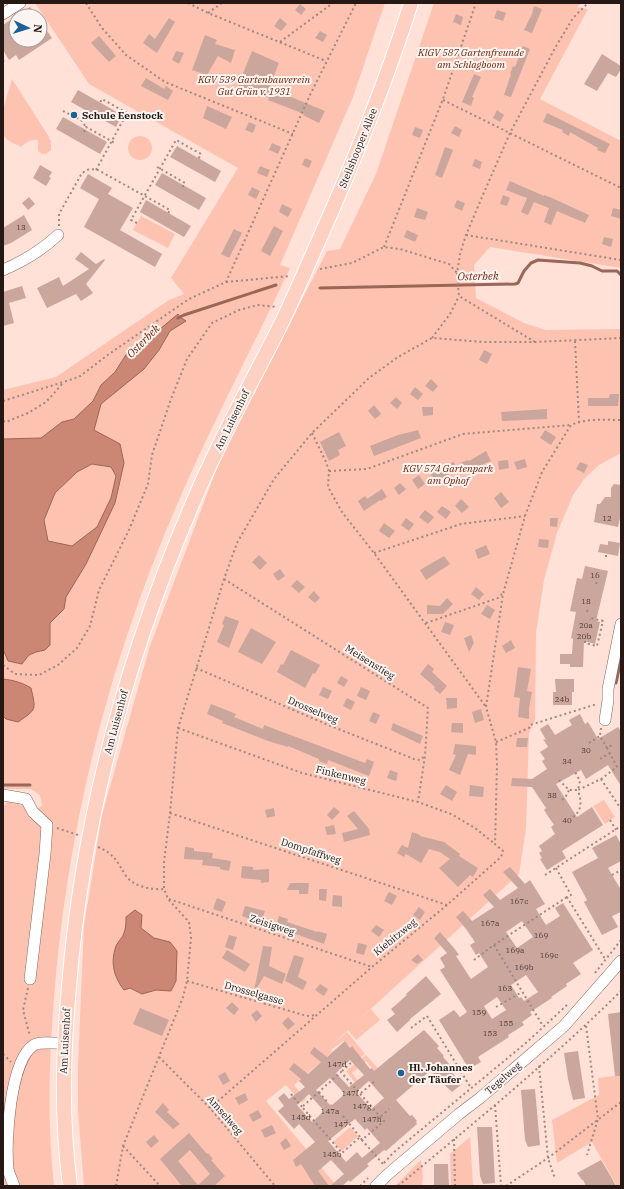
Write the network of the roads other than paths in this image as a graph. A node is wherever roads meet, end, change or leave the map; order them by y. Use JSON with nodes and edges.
{"nodes":[{"id":1,"x":20,"y":3,"type":"edge"},
{"id":2,"x":411,"y":3,"type":"edge"},
{"id":3,"x":3,"y":14,"type":"edge"},
{"id":4,"x":58,"y":235,"type":"road end"},
{"id":5,"x":3,"y":270,"type":"edge"},
{"id":6,"x":292,"y":286,"type":"joint"},
{"id":7,"x":621,"y":624,"type":"edge"},
{"id":8,"x":605,"y":720,"type":"road end"},
{"id":9,"x":3,"y":795,"type":"edge"},
{"id":10,"x":621,"y":961,"type":"edge"},
{"id":11,"x":30,"y":979,"type":"road end"},
{"id":12,"x":64,"y":1043,"type":"junction"},
{"id":13,"x":373,"y":1181,"type":"edge"},
{"id":14,"x":14,"y":1186,"type":"edge"},
{"id":15,"x":70,"y":1186,"type":"edge"}],
"edges":[{"from":1,"to":3,"type":"street"},
{"from":2,"to":6,"type":"main road","name":"Steilshooper Allee"},
{"from":4,"to":5,"type":"street"},
{"from":6,"to":12,"type":"main road","name":"Am Luisenhof"},
{"from":7,"to":8,"type":"street"},
{"from":9,"to":11,"type":"street"},
{"from":10,"to":13,"type":"street","name":"Tegelweg"},
{"from":12,"to":14,"type":"street"},
{"from":12,"to":15,"type":"main road","name":"Am Luisenhof"}]}
